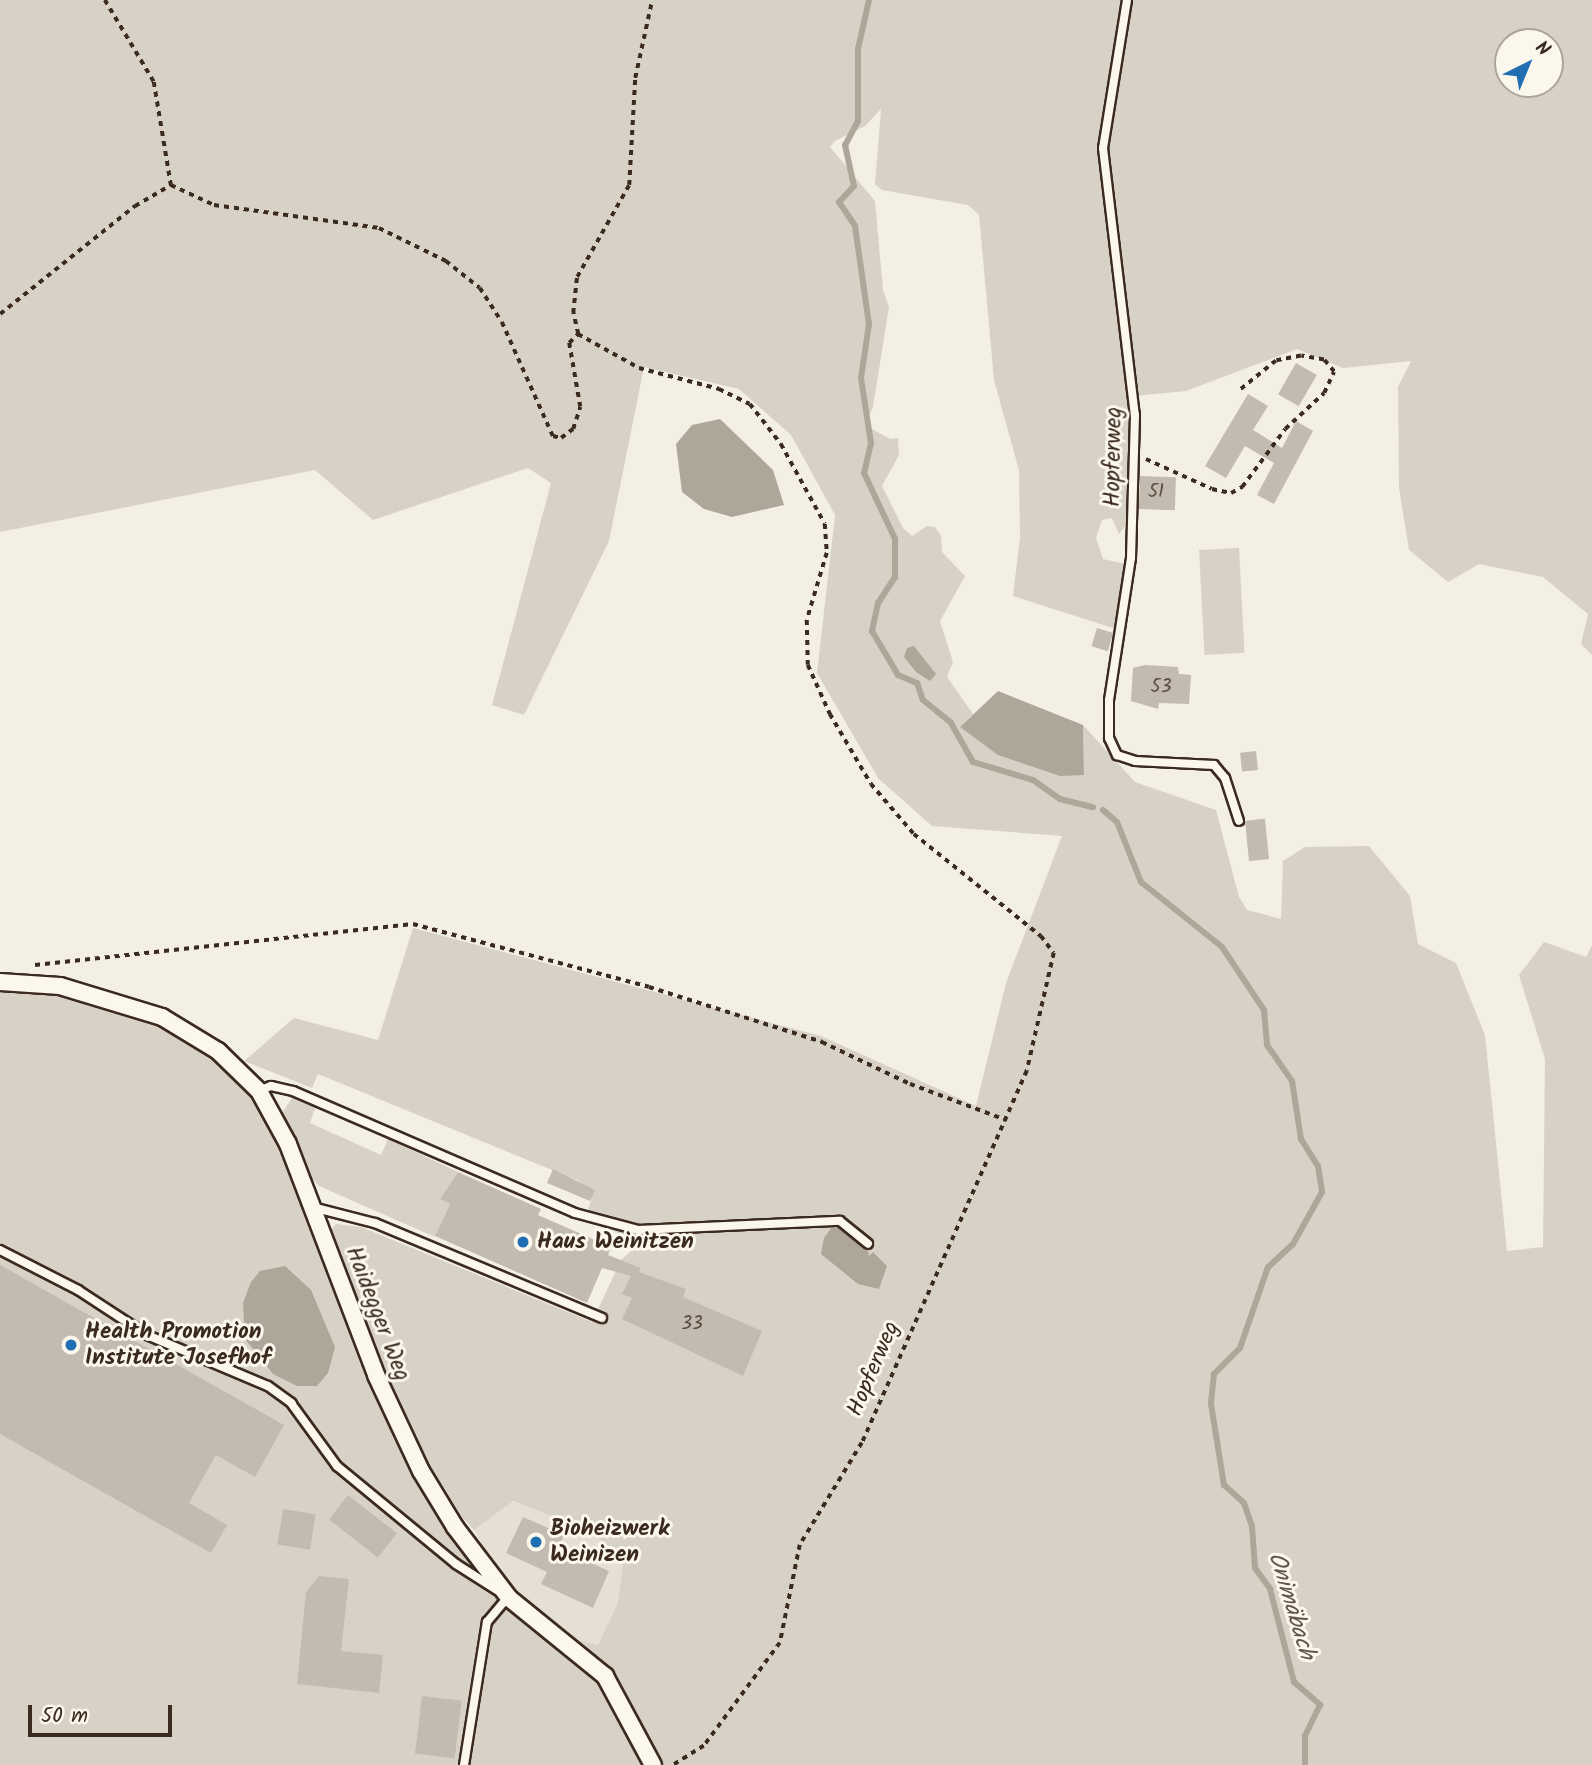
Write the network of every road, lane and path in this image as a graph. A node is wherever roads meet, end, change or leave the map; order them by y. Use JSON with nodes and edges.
{"nodes":[{"id":1,"x":105,"y":0,"type":"edge"},
{"id":2,"x":652,"y":0,"type":"edge"},
{"id":3,"x":1127,"y":0,"type":"edge"},
{"id":4,"x":171,"y":185,"type":"junction"},
{"id":5,"x":0,"y":314,"type":"edge"},
{"id":6,"x":578,"y":334,"type":"junction"},
{"id":7,"x":1239,"y":391,"type":"dead end"},
{"id":8,"x":1135,"y":453,"type":"junction"},
{"id":9,"x":1239,"y":821,"type":"dead end"},
{"id":10,"x":23,"y":965,"type":"dead end"},
{"id":11,"x":0,"y":982,"type":"edge"},
{"id":12,"x":259,"y":1091,"type":"junction"},
{"id":13,"x":1006,"y":1120,"type":"junction"},
{"id":14,"x":312,"y":1207,"type":"junction"},
{"id":15,"x":868,"y":1244,"type":"dead end"},
{"id":16,"x":0,"y":1250,"type":"edge"},
{"id":17,"x":602,"y":1318,"type":"dead end"},
{"id":18,"x":509,"y":1598,"type":"junction"},
{"id":19,"x":464,"y":1765,"type":"edge"},
{"id":20,"x":653,"y":1765,"type":"edge"},
{"id":21,"x":674,"y":1765,"type":"edge"}],
"edges":[{"from":1,"to":4,"type":"path"},
{"from":2,"to":6,"type":"path"},
{"from":3,"to":8,"type":"lane","name":"Hopferweg"},
{"from":4,"to":5,"type":"path"},
{"from":4,"to":6,"type":"path"},
{"from":6,"to":13,"type":"path","name":"Hopferweg"},
{"from":7,"to":8,"type":"path"},
{"from":8,"to":9,"type":"lane","name":"Hopferweg"},
{"from":10,"to":13,"type":"path"},
{"from":11,"to":12,"type":"street","name":"Haidegger Weg"},
{"from":12,"to":14,"type":"street","name":"Haidegger Weg"},
{"from":12,"to":15,"type":"lane"},
{"from":13,"to":21,"type":"path","name":"Hopferweg"},
{"from":14,"to":17,"type":"lane"},
{"from":14,"to":18,"type":"street","name":"Haidegger Weg"},
{"from":16,"to":18,"type":"lane"},
{"from":18,"to":19,"type":"lane"},
{"from":18,"to":20,"type":"street","name":"Haidegger Weg"}]}
